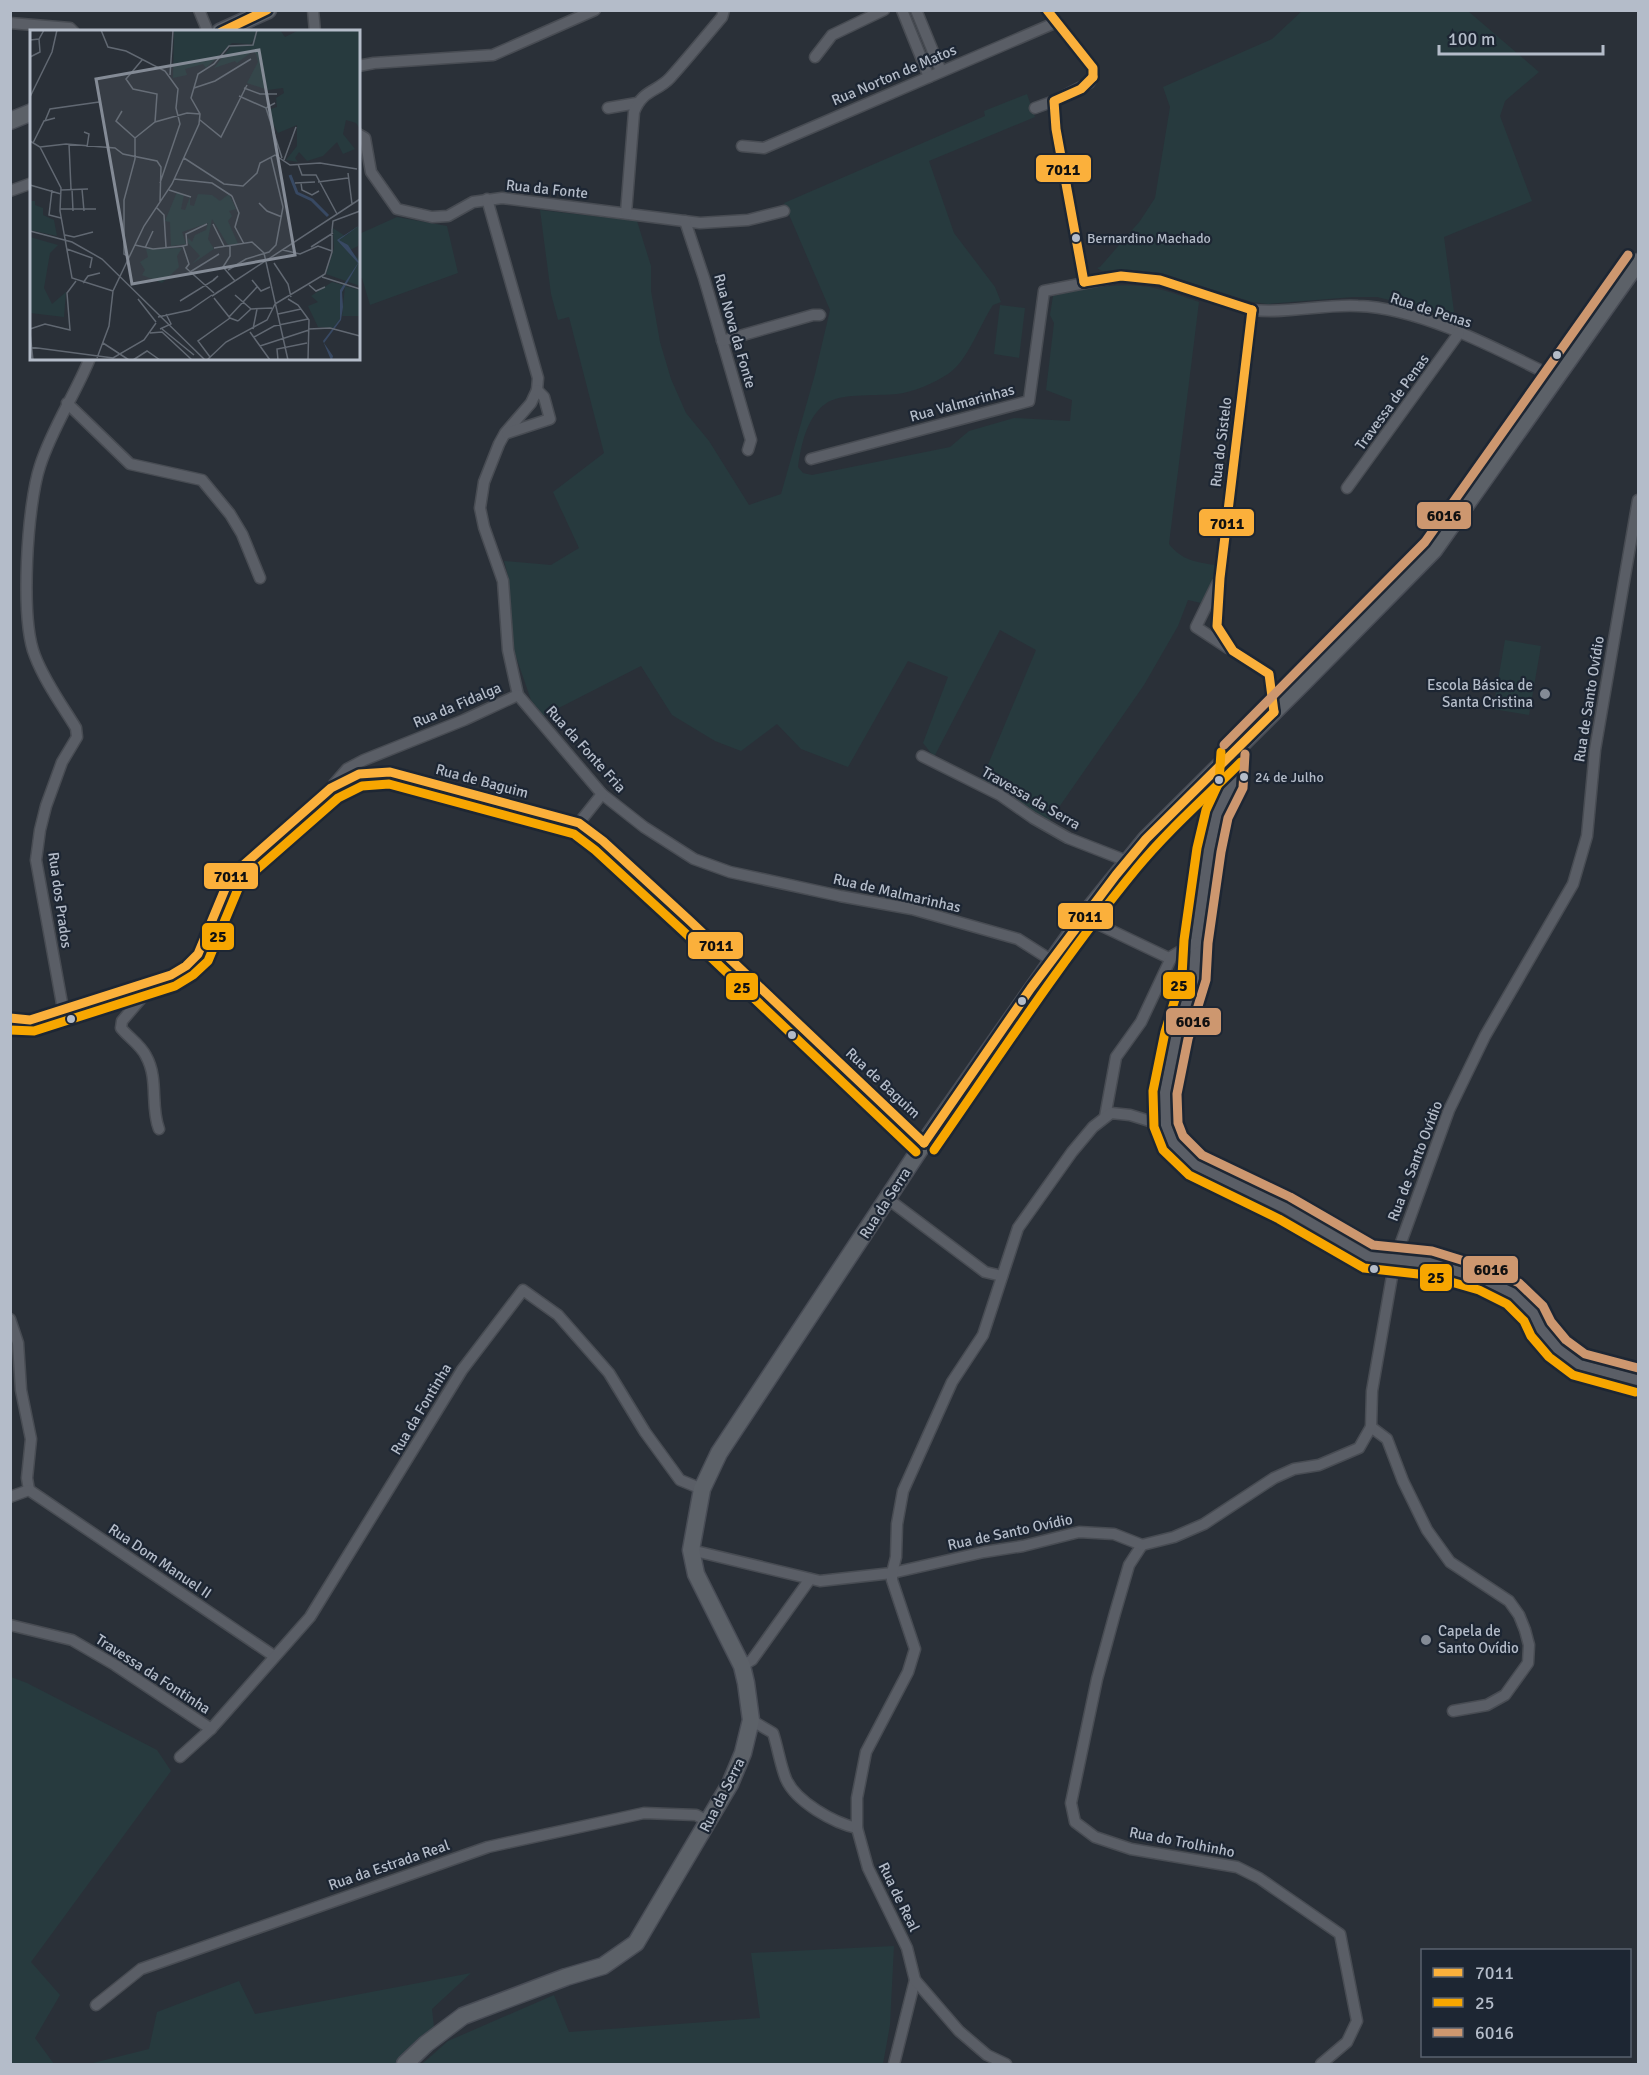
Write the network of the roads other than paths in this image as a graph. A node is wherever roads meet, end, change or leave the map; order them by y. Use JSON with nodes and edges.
{"nodes":[{"id":1,"x":199,"y":10,"type":"edge"},
{"id":2,"x":268,"y":10,"type":"edge"},
{"id":3,"x":313,"y":10,"type":"edge"},
{"id":4,"x":595,"y":10,"type":"edge"},
{"id":5,"x":724,"y":10,"type":"edge"},
{"id":6,"x":884,"y":10,"type":"edge"},
{"id":7,"x":902,"y":10,"type":"edge"},
{"id":8,"x":916,"y":10,"type":"edge"},
{"id":9,"x":1047,"y":10,"type":"edge"},
{"id":10,"x":1057,"y":22,"type":"junction"},
{"id":11,"x":10,"y":23,"type":"edge"},
{"id":12,"x":72,"y":30,"type":"edge"},
{"id":13,"x":207,"y":30,"type":"edge"},
{"id":14,"x":224,"y":30,"type":"edge"},
{"id":15,"x":315,"y":30,"type":"edge"},
{"id":16,"x":815,"y":57,"type":"dead end"},
{"id":17,"x":360,"y":66,"type":"edge"},
{"id":18,"x":941,"y":71,"type":"junction"},
{"id":19,"x":929,"y":77,"type":"junction"},
{"id":20,"x":1054,"y":101,"type":"junction"},
{"id":21,"x":637,"y":104,"type":"junction"},
{"id":22,"x":608,"y":108,"type":"dead end"},
{"id":23,"x":1035,"y":108,"type":"dead end"},
{"id":24,"x":30,"y":113,"type":"edge"},
{"id":25,"x":10,"y":121,"type":"edge"},
{"id":26,"x":362,"y":136,"type":"edge"},
{"id":27,"x":742,"y":146,"type":"dead end"},
{"id":28,"x":30,"y":184,"type":"edge"},
{"id":29,"x":10,"y":191,"type":"edge"},
{"id":30,"x":487,"y":199,"type":"junction"},
{"id":31,"x":784,"y":211,"type":"dead end"},
{"id":32,"x":626,"y":213,"type":"junction"},
{"id":33,"x":685,"y":221,"type":"junction"},
{"id":34,"x":1637,"y":269,"type":"edge"},
{"id":35,"x":1084,"y":282,"type":"junction"},
{"id":36,"x":1252,"y":310,"type":"junction"},
{"id":37,"x":820,"y":315,"type":"dead end"},
{"id":38,"x":1459,"y":333,"type":"junction"},
{"id":39,"x":722,"y":341,"type":"junction"},
{"id":40,"x":89,"y":360,"type":"edge"},
{"id":41,"x":1556,"y":378,"type":"junction"},
{"id":42,"x":537,"y":390,"type":"junction"},
{"id":43,"x":68,"y":403,"type":"junction"},
{"id":44,"x":505,"y":433,"type":"junction"},
{"id":45,"x":748,"y":450,"type":"dead end"},
{"id":46,"x":811,"y":459,"type":"dead end"},
{"id":47,"x":1347,"y":488,"type":"dead end"},
{"id":48,"x":1638,"y":500,"type":"edge"},
{"id":49,"x":260,"y":578,"type":"dead end"},
{"id":50,"x":1220,"y":578,"type":"junction"},
{"id":51,"x":1233,"y":651,"type":"junction"},
{"id":52,"x":518,"y":695,"type":"junction"},
{"id":53,"x":1274,"y":712,"type":"junction"},
{"id":54,"x":1233,"y":753,"type":"junction"},
{"id":55,"x":922,"y":756,"type":"dead end"},
{"id":56,"x":331,"y":788,"type":"junction"},
{"id":57,"x":602,"y":794,"type":"junction"},
{"id":58,"x":579,"y":823,"type":"junction"},
{"id":59,"x":1127,"y":861,"type":"junction"},
{"id":60,"x":730,"y":872,"type":"joint"},
{"id":61,"x":1083,"y":917,"type":"junction"},
{"id":62,"x":1196,"y":942,"type":"junction"},
{"id":63,"x":1171,"y":958,"type":"junction"},
{"id":64,"x":1051,"y":960,"type":"junction"},
{"id":65,"x":156,"y":980,"type":"junction"},
{"id":66,"x":63,"y":1009,"type":"junction"},
{"id":67,"x":10,"y":1017,"type":"edge"},
{"id":68,"x":1105,"y":1118,"type":"junction"},
{"id":69,"x":1166,"y":1126,"type":"junction"},
{"id":70,"x":159,"y":1129,"type":"dead end"},
{"id":71,"x":924,"y":1143,"type":"junction"},
{"id":72,"x":888,"y":1198,"type":"junction"},
{"id":73,"x":1395,"y":1259,"type":"junction"},
{"id":74,"x":1002,"y":1276,"type":"junction"},
{"id":75,"x":10,"y":1319,"type":"edge"},
{"id":76,"x":1638,"y":1380,"type":"edge"},
{"id":77,"x":1371,"y":1427,"type":"junction"},
{"id":78,"x":30,"y":1490,"type":"junction"},
{"id":79,"x":702,"y":1490,"type":"junction"},
{"id":80,"x":10,"y":1497,"type":"edge"},
{"id":81,"x":1142,"y":1545,"type":"junction"},
{"id":82,"x":691,"y":1550,"type":"junction"},
{"id":83,"x":892,"y":1573,"type":"junction"},
{"id":84,"x":810,"y":1579,"type":"junction"},
{"id":85,"x":10,"y":1625,"type":"edge"},
{"id":86,"x":274,"y":1656,"type":"junction"},
{"id":87,"x":742,"y":1666,"type":"junction"},
{"id":88,"x":1453,"y":1711,"type":"dead end"},
{"id":89,"x":751,"y":1720,"type":"junction"},
{"id":90,"x":211,"y":1729,"type":"junction"},
{"id":91,"x":180,"y":1757,"type":"dead end"},
{"id":92,"x":710,"y":1822,"type":"junction"},
{"id":93,"x":857,"y":1828,"type":"junction"},
{"id":94,"x":915,"y":1980,"type":"junction"},
{"id":95,"x":96,"y":2005,"type":"dead end"},
{"id":96,"x":405,"y":2064,"type":"edge"},
{"id":97,"x":894,"y":2064,"type":"edge"},
{"id":98,"x":1006,"y":2064,"type":"edge"},
{"id":99,"x":1321,"y":2064,"type":"edge"}],
"edges":[{"from":1,"to":13,"type":"street"},
{"from":2,"to":14,"type":"main road"},
{"from":3,"to":15,"type":"street"},
{"from":4,"to":17,"type":"street"},
{"from":5,"to":21,"type":"street"},
{"from":6,"to":16,"type":"street"},
{"from":7,"to":19,"type":"street"},
{"from":8,"to":18,"type":"street"},
{"from":9,"to":10,"type":"street"},
{"from":10,"to":18,"type":"street","name":"Rua Norton de Matos"},
{"from":10,"to":20,"type":"street"},
{"from":11,"to":12,"type":"street"},
{"from":18,"to":19,"type":"street","name":"Rua Norton de Matos"},
{"from":19,"to":27,"type":"street","name":"Rua Norton de Matos"},
{"from":20,"to":23,"type":"street"},
{"from":20,"to":35,"type":"street"},
{"from":21,"to":22,"type":"street"},
{"from":21,"to":32,"type":"street"},
{"from":24,"to":25,"type":"main road"},
{"from":26,"to":30,"type":"street","name":"Rua da Fonte"},
{"from":28,"to":29,"type":"street"},
{"from":30,"to":32,"type":"street","name":"Rua da Fonte"},
{"from":30,"to":42,"type":"street"},
{"from":31,"to":33,"type":"street","name":"Rua da Fonte"},
{"from":32,"to":33,"type":"street","name":"Rua da Fonte"},
{"from":33,"to":39,"type":"street","name":"Rua Nova da Fonte"},
{"from":34,"to":41,"type":"main road","name":"Rua da Serra"},
{"from":35,"to":36,"type":"street","name":"Rua de Penas"},
{"from":35,"to":46,"type":"street","name":"Rua Valmarinhas"},
{"from":36,"to":38,"type":"street","name":"Rua de Penas"},
{"from":36,"to":50,"type":"street","name":"Rua do Sistelo"},
{"from":37,"to":39,"type":"street"},
{"from":38,"to":41,"type":"street","name":"Rua de Penas"},
{"from":38,"to":47,"type":"street","name":"Travessa de Penas"},
{"from":39,"to":45,"type":"street","name":"Rua Nova da Fonte"},
{"from":40,"to":43,"type":"street","name":"Rua dos Prados"},
{"from":41,"to":53,"type":"main road","name":"Rua da Serra"},
{"from":42,"to":44,"type":"street","name":"Rua da Fidalga"},
{"from":42,"to":44,"type":"street"},
{"from":43,"to":49,"type":"street"},
{"from":43,"to":66,"type":"street","name":"Rua dos Prados"},
{"from":44,"to":52,"type":"street","name":"Rua da Fidalga"},
{"from":48,"to":73,"type":"street","name":"Rua de Santo Ovídio"},
{"from":50,"to":51,"type":"street","name":"Rua do Sistelo"},
{"from":50,"to":51,"type":"street","name":"Rua do Sistelo"},
{"from":51,"to":53,"type":"street","name":"Rua do Sistelo"},
{"from":52,"to":56,"type":"street","name":"Rua da Fidalga"},
{"from":52,"to":57,"type":"street","name":"Rua da Fonte Fria"},
{"from":53,"to":54,"type":"main road","name":"Rua da Serra"},
{"from":54,"to":59,"type":"main road","name":"Rua da Serra"},
{"from":54,"to":62,"type":"street"},
{"from":55,"to":59,"type":"street","name":"Travessa da Serra"},
{"from":56,"to":58,"type":"street","name":"Rua de Baguim"},
{"from":56,"to":65,"type":"street","name":"Rua de Baguim"},
{"from":57,"to":58,"type":"street"},
{"from":57,"to":60,"type":"street","name":"Rua da Fonte Fria"},
{"from":58,"to":71,"type":"street","name":"Rua de Baguim"},
{"from":59,"to":61,"type":"main road","name":"Rua da Serra"},
{"from":60,"to":64,"type":"street","name":"Rua de Malmarinhas"},
{"from":61,"to":63,"type":"street"},
{"from":61,"to":64,"type":"main road","name":"Rua da Serra"},
{"from":62,"to":63,"type":"street"},
{"from":62,"to":69,"type":"street"},
{"from":63,"to":68,"type":"street"},
{"from":64,"to":71,"type":"main road","name":"Rua da Serra"},
{"from":65,"to":66,"type":"street","name":"Rua de Baguim"},
{"from":65,"to":70,"type":"street"},
{"from":66,"to":67,"type":"street","name":"Rua de Baguim"},
{"from":68,"to":69,"type":"street"},
{"from":68,"to":74,"type":"street"},
{"from":69,"to":73,"type":"street"},
{"from":71,"to":72,"type":"main road","name":"Rua da Serra"},
{"from":72,"to":74,"type":"street"},
{"from":72,"to":79,"type":"main road","name":"Rua da Serra"},
{"from":73,"to":76,"type":"street"},
{"from":73,"to":77,"type":"street","name":"Rua de Santo Ovídio"},
{"from":74,"to":83,"type":"street"},
{"from":75,"to":78,"type":"street"},
{"from":77,"to":81,"type":"street"},
{"from":77,"to":88,"type":"street"},
{"from":78,"to":80,"type":"street"},
{"from":78,"to":86,"type":"street","name":"Rua Dom Manuel II"},
{"from":79,"to":82,"type":"main road","name":"Rua da Serra"},
{"from":79,"to":86,"type":"street","name":"Rua da Fontinha"},
{"from":81,"to":83,"type":"street","name":"Rua de Santo Ovídio"},
{"from":81,"to":99,"type":"street","name":"Rua do Trolhinho"},
{"from":82,"to":84,"type":"street","name":"Rua de Santo Ovídio"},
{"from":82,"to":87,"type":"main road","name":"Rua da Serra"},
{"from":83,"to":84,"type":"street","name":"Rua de Santo Ovídio"},
{"from":83,"to":93,"type":"street","name":"Rua de Real"},
{"from":84,"to":87,"type":"street"},
{"from":85,"to":90,"type":"street","name":"Travessa da Fontinha"},
{"from":86,"to":90,"type":"street","name":"Rua da Fontinha"},
{"from":87,"to":89,"type":"main road","name":"Rua da Serra"},
{"from":89,"to":92,"type":"main road","name":"Rua da Serra"},
{"from":89,"to":93,"type":"street"},
{"from":90,"to":91,"type":"street","name":"Rua da Fontinha"},
{"from":92,"to":95,"type":"street","name":"Rua da Estrada Real"},
{"from":92,"to":96,"type":"main road","name":"Rua da Serra"},
{"from":93,"to":94,"type":"street","name":"Rua de Real"},
{"from":94,"to":97,"type":"street"},
{"from":94,"to":98,"type":"street","name":"Rua de Real"}]}
